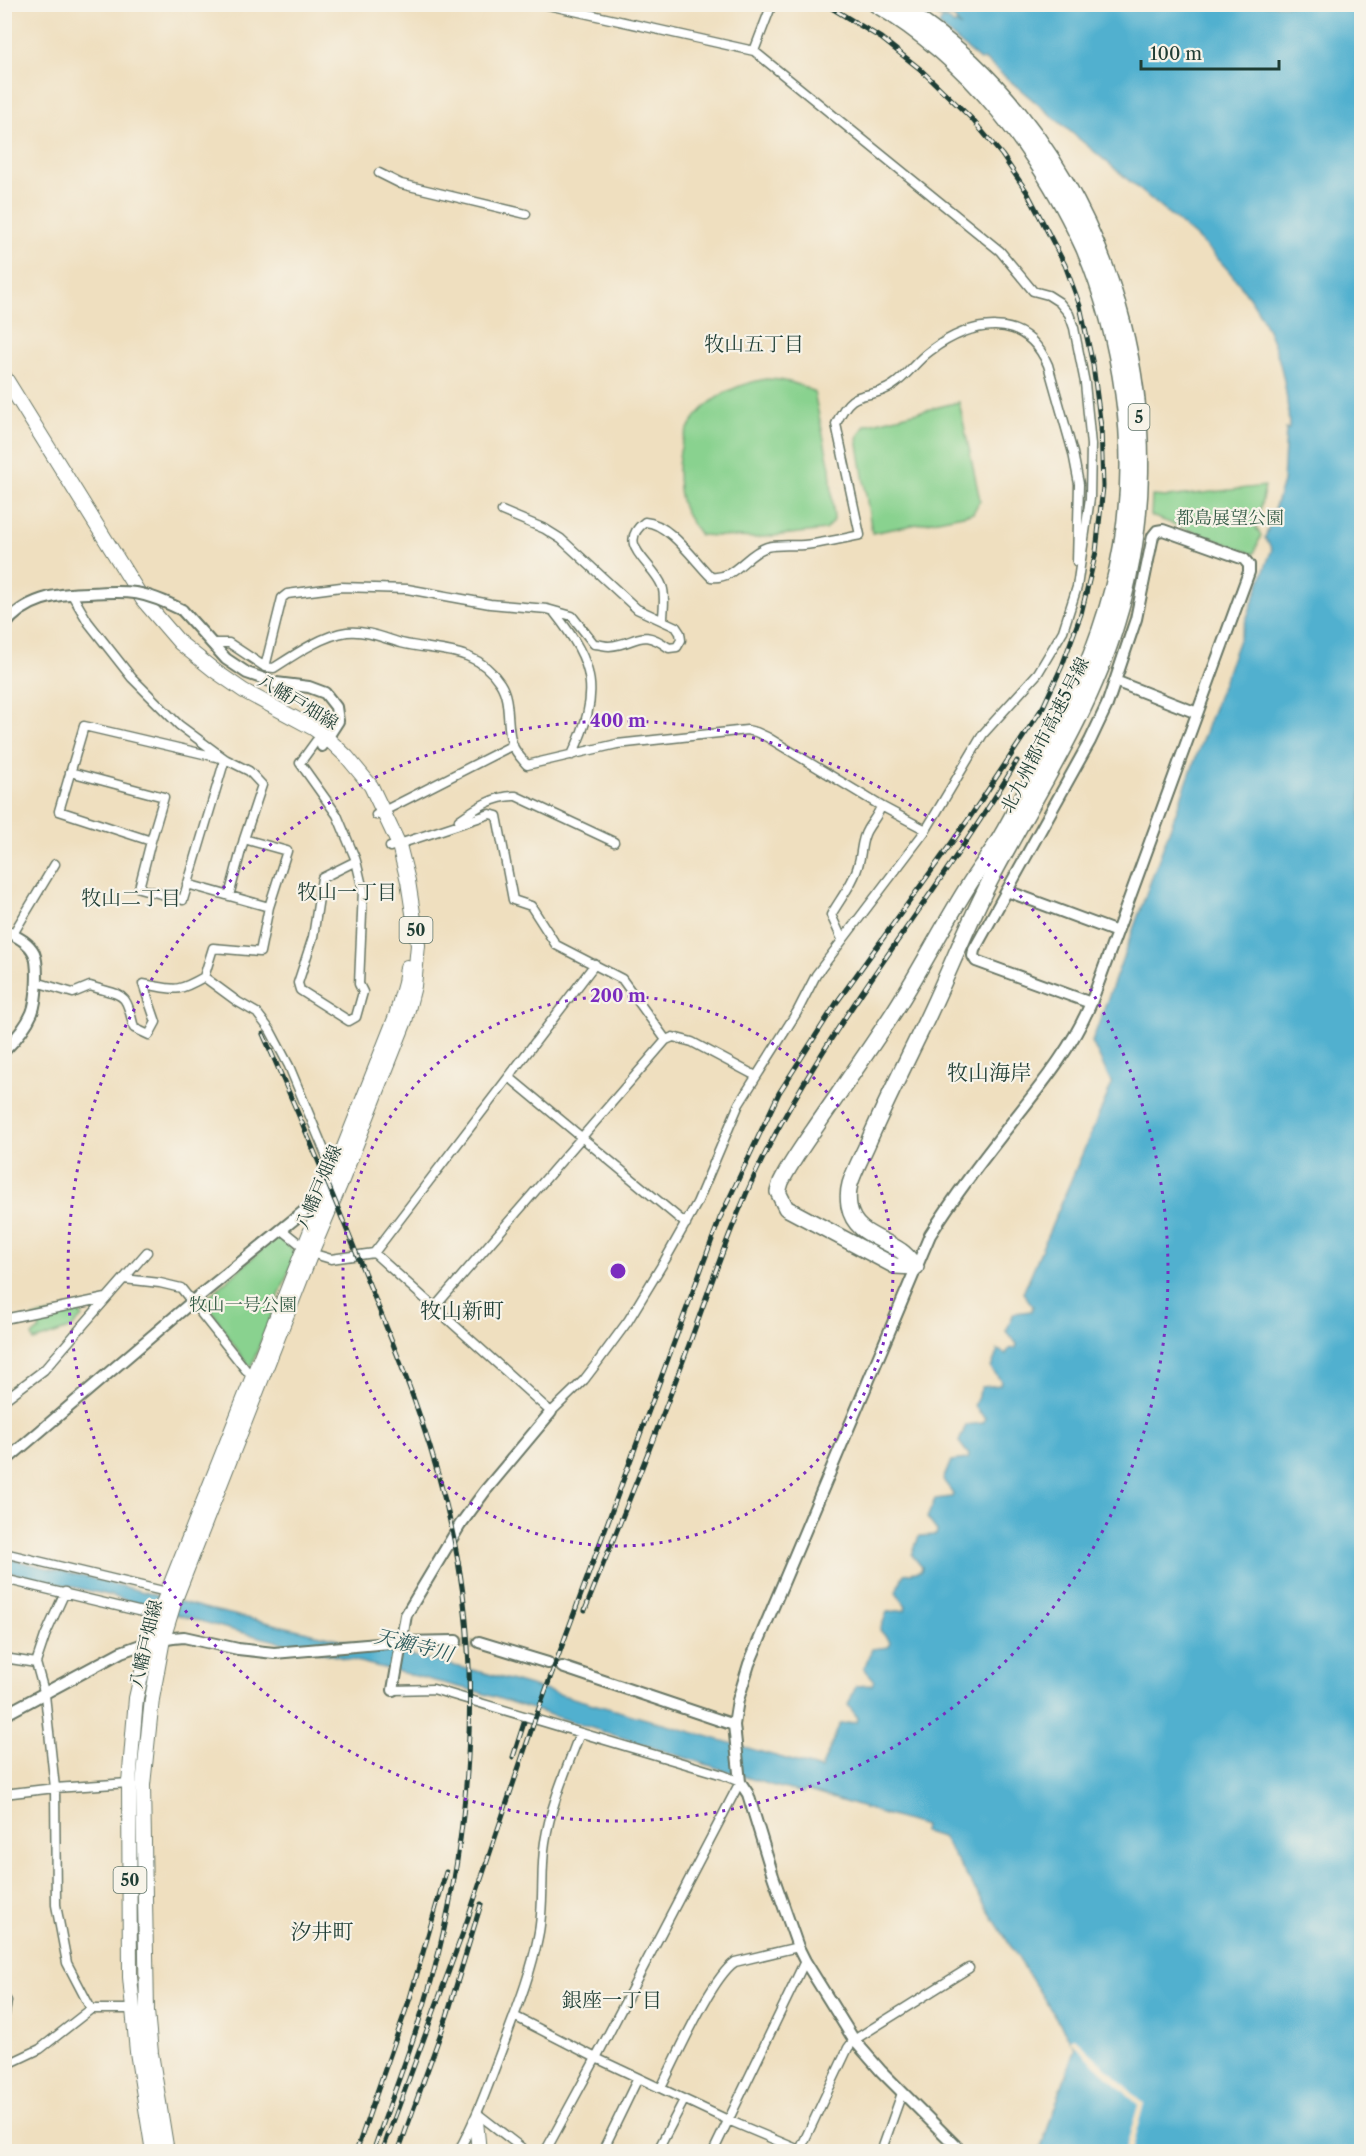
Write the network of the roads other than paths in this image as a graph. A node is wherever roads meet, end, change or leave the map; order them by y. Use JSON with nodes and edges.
{"nodes":[{"id":1,"x":543,"y":4,"type":"edge"},
{"id":2,"x":772,"y":4,"type":"edge"},
{"id":3,"x":875,"y":4,"type":"edge"},
{"id":4,"x":897,"y":4,"type":"edge"},
{"id":5,"x":754,"y":51,"type":"junction"},
{"id":6,"x":379,"y":173,"type":"dead end"},
{"id":7,"x":526,"y":214,"type":"dead end"},
{"id":8,"x":4,"y":376,"type":"edge"},
{"id":9,"x":4,"y":393,"type":"edge"},
{"id":10,"x":502,"y":511,"type":"dead end"},
{"id":11,"x":1077,"y":587,"type":"junction"},
{"id":12,"x":71,"y":593,"type":"junction"},
{"id":13,"x":554,"y":612,"type":"junction"},
{"id":14,"x":663,"y":620,"type":"junction"},
{"id":15,"x":4,"y":626,"type":"edge"},
{"id":16,"x":211,"y":643,"type":"junction"},
{"id":17,"x":265,"y":667,"type":"junction"},
{"id":18,"x":1115,"y":681,"type":"junction"},
{"id":19,"x":1197,"y":713,"type":"junction"},
{"id":20,"x":322,"y":742,"type":"junction"},
{"id":21,"x":513,"y":745,"type":"junction"},
{"id":22,"x":572,"y":755,"type":"junction"},
{"id":23,"x":225,"y":759,"type":"junction"},
{"id":24,"x":70,"y":771,"type":"junction"},
{"id":25,"x":881,"y":806,"type":"junction"},
{"id":26,"x":380,"y":813,"type":"junction"},
{"id":27,"x":454,"y":824,"type":"junction"},
{"id":28,"x":926,"y":830,"type":"junction"},
{"id":29,"x":244,"y":839,"type":"junction"},
{"id":30,"x":151,"y":841,"type":"junction"},
{"id":31,"x":614,"y":842,"type":"dead end"},
{"id":32,"x":395,"y":846,"type":"junction"},
{"id":33,"x":356,"y":861,"type":"junction"},
{"id":34,"x":55,"y":864,"type":"dead end"},
{"id":35,"x":187,"y":884,"type":"junction"},
{"id":36,"x":1007,"y":891,"type":"junction"},
{"id":37,"x":229,"y":896,"type":"junction"},
{"id":38,"x":269,"y":907,"type":"junction"},
{"id":39,"x":8,"y":932,"type":"edge"},
{"id":40,"x":1117,"y":932,"type":"junction"},
{"id":41,"x":842,"y":939,"type":"junction"},
{"id":42,"x":595,"y":964,"type":"junction"},
{"id":43,"x":204,"y":977,"type":"junction"},
{"id":44,"x":36,"y":982,"type":"junction"},
{"id":45,"x":1091,"y":1003,"type":"junction"},
{"id":46,"x":666,"y":1040,"type":"junction"},
{"id":47,"x":4,"y":1051,"type":"edge"},
{"id":48,"x":756,"y":1076,"type":"junction"},
{"id":49,"x":509,"y":1077,"type":"junction"},
{"id":50,"x":582,"y":1137,"type":"junction"},
{"id":51,"x":334,"y":1174,"type":"junction"},
{"id":52,"x":686,"y":1224,"type":"junction"},
{"id":53,"x":281,"y":1229,"type":"junction"},
{"id":54,"x":307,"y":1250,"type":"junction"},
{"id":55,"x":147,"y":1252,"type":"dead end"},
{"id":56,"x":374,"y":1253,"type":"junction"},
{"id":57,"x":916,"y":1267,"type":"junction"},
{"id":58,"x":124,"y":1279,"type":"junction"},
{"id":59,"x":106,"y":1298,"type":"junction"},
{"id":60,"x":194,"y":1301,"type":"junction"},
{"id":61,"x":434,"y":1308,"type":"junction"},
{"id":62,"x":4,"y":1319,"type":"edge"},
{"id":63,"x":254,"y":1376,"type":"junction"},
{"id":64,"x":4,"y":1400,"type":"edge"},
{"id":65,"x":550,"y":1412,"type":"junction"},
{"id":66,"x":4,"y":1462,"type":"edge"},
{"id":67,"x":4,"y":1553,"type":"edge"},
{"id":68,"x":4,"y":1579,"type":"edge"},
{"id":69,"x":65,"y":1592,"type":"junction"},
{"id":70,"x":170,"y":1594,"type":"junction"},
{"id":71,"x":163,"y":1614,"type":"junction"},
{"id":72,"x":163,"y":1640,"type":"junction"},
{"id":73,"x":456,"y":1641,"type":"tunnel mouth"},
{"id":74,"x":148,"y":1642,"type":"junction"},
{"id":75,"x":479,"y":1642,"type":"tunnel mouth"},
{"id":76,"x":400,"y":1647,"type":"junction"},
{"id":77,"x":4,"y":1658,"type":"edge"},
{"id":78,"x":36,"y":1663,"type":"junction"},
{"id":79,"x":548,"y":1663,"type":"dead end"},
{"id":80,"x":562,"y":1667,"type":"dead end"},
{"id":81,"x":393,"y":1690,"type":"joint"},
{"id":82,"x":45,"y":1695,"type":"junction"},
{"id":83,"x":4,"y":1715,"type":"edge"},
{"id":84,"x":734,"y":1725,"type":"junction"},
{"id":85,"x":580,"y":1732,"type":"junction"},
{"id":86,"x":740,"y":1782,"type":"junction"},
{"id":87,"x":129,"y":1783,"type":"junction"},
{"id":88,"x":55,"y":1788,"type":"junction"},
{"id":89,"x":4,"y":1794,"type":"edge"},
{"id":90,"x":798,"y":1947,"type":"junction"},
{"id":91,"x":805,"y":1961,"type":"junction"},
{"id":92,"x":969,"y":1968,"type":"dead end"},
{"id":93,"x":4,"y":1996,"type":"edge"},
{"id":94,"x":91,"y":2009,"type":"junction"},
{"id":95,"x":133,"y":2009,"type":"junction"},
{"id":96,"x":514,"y":2016,"type":"junction"},
{"id":97,"x":4,"y":2020,"type":"edge"},
{"id":98,"x":854,"y":2040,"type":"junction"},
{"id":99,"x":596,"y":2058,"type":"junction"},
{"id":100,"x":4,"y":2066,"type":"edge"},
{"id":101,"x":638,"y":2078,"type":"junction"},
{"id":102,"x":661,"y":2088,"type":"junction"},
{"id":103,"x":902,"y":2093,"type":"junction"},
{"id":104,"x":684,"y":2100,"type":"junction"},
{"id":105,"x":477,"y":2117,"type":"junction"},
{"id":106,"x":728,"y":2120,"type":"junction"},
{"id":107,"x":153,"y":2151,"type":"edge"},
{"id":108,"x":167,"y":2151,"type":"edge"},
{"id":109,"x":458,"y":2151,"type":"edge"},
{"id":110,"x":479,"y":2151,"type":"edge"},
{"id":111,"x":527,"y":2151,"type":"edge"},
{"id":112,"x":545,"y":2151,"type":"edge"},
{"id":113,"x":602,"y":2151,"type":"edge"},
{"id":114,"x":657,"y":2151,"type":"edge"},
{"id":115,"x":713,"y":2151,"type":"edge"},
{"id":116,"x":801,"y":2151,"type":"edge"},
{"id":117,"x":881,"y":2151,"type":"edge"},
{"id":118,"x":962,"y":2151,"type":"edge"}],
"edges":[{"from":1,"to":5,"type":"street"},
{"from":2,"to":5,"type":"street"},
{"from":3,"to":57,"type":"highway","name":"北九州都市高速5号線","number":"5"},
{"from":4,"to":57,"type":"highway","name":"北九州都市高速5号線","number":"5"},
{"from":5,"to":11,"type":"street"},
{"from":6,"to":7,"type":"street"},
{"from":8,"to":20,"type":"main road","name":"八幡戸畑線","number":"50"},
{"from":9,"to":20,"type":"main road","name":"八幡戸畑線","number":"50"},
{"from":10,"to":14,"type":"street"},
{"from":11,"to":14,"type":"street"},
{"from":11,"to":28,"type":"street"},
{"from":12,"to":15,"type":"street"},
{"from":12,"to":16,"type":"street","bridge":true},
{"from":12,"to":23,"type":"street"},
{"from":13,"to":14,"type":"street"},
{"from":13,"to":17,"type":"street"},
{"from":13,"to":22,"type":"street"},
{"from":16,"to":17,"type":"street"},
{"from":16,"to":20,"type":"street"},
{"from":17,"to":21,"type":"street"},
{"from":18,"to":19,"type":"street"},
{"from":18,"to":19,"type":"street"},
{"from":18,"to":36,"type":"street"},
{"from":19,"to":40,"type":"street"},
{"from":20,"to":26,"type":"main road","name":"八幡戸畑線","number":"50"},
{"from":20,"to":33,"type":"street"},
{"from":21,"to":22,"type":"street"},
{"from":21,"to":26,"type":"street"},
{"from":22,"to":25,"type":"street"},
{"from":23,"to":24,"type":"street"},
{"from":23,"to":29,"type":"street"},
{"from":23,"to":35,"type":"street"},
{"from":24,"to":30,"type":"street"},
{"from":24,"to":30,"type":"street"},
{"from":25,"to":28,"type":"street"},
{"from":25,"to":41,"type":"street"},
{"from":26,"to":32,"type":"main road","name":"八幡戸畑線","number":"50"},
{"from":27,"to":31,"type":"street"},
{"from":27,"to":32,"type":"street"},
{"from":27,"to":42,"type":"street"},
{"from":28,"to":41,"type":"street"},
{"from":29,"to":37,"type":"street"},
{"from":29,"to":38,"type":"street"},
{"from":30,"to":35,"type":"street"},
{"from":32,"to":51,"type":"main road","name":"八幡戸畑線","number":"50"},
{"from":32,"to":54,"type":"main road","name":"八幡戸畑線","number":"50"},
{"from":33,"to":33,"type":"street"},
{"from":34,"to":39,"type":"street"},
{"from":35,"to":37,"type":"street"},
{"from":36,"to":40,"type":"street"},
{"from":36,"to":45,"type":"street"},
{"from":37,"to":38,"type":"street"},
{"from":38,"to":43,"type":"street"},
{"from":39,"to":44,"type":"street"},
{"from":40,"to":45,"type":"street"},
{"from":41,"to":48,"type":"street"},
{"from":42,"to":46,"type":"street"},
{"from":42,"to":49,"type":"street"},
{"from":43,"to":44,"type":"street"},
{"from":43,"to":51,"type":"street"},
{"from":44,"to":47,"type":"street"},
{"from":45,"to":57,"type":"street"},
{"from":46,"to":48,"type":"street"},
{"from":46,"to":50,"type":"street"},
{"from":48,"to":52,"type":"street"},
{"from":49,"to":50,"type":"street"},
{"from":49,"to":56,"type":"street"},
{"from":50,"to":52,"type":"street"},
{"from":50,"to":61,"type":"street"},
{"from":51,"to":53,"type":"street"},
{"from":51,"to":54,"type":"main road","name":"八幡戸畑線","number":"50"},
{"from":52,"to":65,"type":"street"},
{"from":53,"to":54,"type":"street"},
{"from":53,"to":60,"type":"street"},
{"from":54,"to":56,"type":"street"},
{"from":54,"to":63,"type":"main road","name":"八幡戸畑線","number":"50"},
{"from":54,"to":70,"type":"main road","name":"八幡戸畑線","number":"50"},
{"from":55,"to":58,"type":"street"},
{"from":56,"to":61,"type":"street"},
{"from":57,"to":84,"type":"street"},
{"from":58,"to":59,"type":"street"},
{"from":58,"to":60,"type":"street"},
{"from":59,"to":62,"type":"street"},
{"from":59,"to":64,"type":"street"},
{"from":60,"to":63,"type":"street"},
{"from":60,"to":66,"type":"street"},
{"from":61,"to":65,"type":"street"},
{"from":63,"to":70,"type":"main road","name":"八幡戸畑線","number":"50"},
{"from":65,"to":76,"type":"street"},
{"from":67,"to":70,"type":"street"},
{"from":68,"to":69,"type":"street"},
{"from":69,"to":71,"type":"street"},
{"from":69,"to":78,"type":"street"},
{"from":70,"to":71,"type":"main road","name":"八幡戸畑線","number":"50"},
{"from":71,"to":72,"type":"main road","name":"八幡戸畑線","number":"50"},
{"from":71,"to":74,"type":"main road","name":"八幡戸畑線","number":"50"},
{"from":72,"to":74,"type":"street"},
{"from":72,"to":76,"type":"street"},
{"from":72,"to":108,"type":"main road","name":"八幡戸畑線","number":"50"},
{"from":73,"to":76,"type":"street"},
{"from":74,"to":82,"type":"street"},
{"from":74,"to":87,"type":"main road","name":"八幡戸畑線","number":"50"},
{"from":75,"to":79,"type":"street"},
{"from":76,"to":81,"type":"street"},
{"from":77,"to":78,"type":"street"},
{"from":78,"to":82,"type":"street"},
{"from":80,"to":84,"type":"street"},
{"from":81,"to":85,"type":"street"},
{"from":82,"to":83,"type":"street"},
{"from":82,"to":88,"type":"street"},
{"from":84,"to":86,"type":"street"},
{"from":85,"to":86,"type":"street"},
{"from":85,"to":96,"type":"street"},
{"from":86,"to":90,"type":"street"},
{"from":86,"to":99,"type":"street"},
{"from":87,"to":88,"type":"street"},
{"from":87,"to":95,"type":"main road","name":"八幡戸畑線","number":"50"},
{"from":88,"to":89,"type":"street"},
{"from":88,"to":94,"type":"street"},
{"from":90,"to":91,"type":"street"},
{"from":90,"to":102,"type":"street"},
{"from":91,"to":98,"type":"street"},
{"from":91,"to":106,"type":"street"},
{"from":92,"to":98,"type":"street"},
{"from":93,"to":97,"type":"street"},
{"from":94,"to":95,"type":"street"},
{"from":94,"to":100,"type":"street"},
{"from":95,"to":107,"type":"main road","name":"八幡戸畑線","number":"50"},
{"from":96,"to":99,"type":"street"},
{"from":96,"to":105,"type":"street"},
{"from":98,"to":103,"type":"street"},
{"from":98,"to":116,"type":"street"},
{"from":99,"to":101,"type":"street"},
{"from":99,"to":112,"type":"street"},
{"from":101,"to":102,"type":"street"},
{"from":101,"to":113,"type":"street"},
{"from":102,"to":104,"type":"street"},
{"from":103,"to":117,"type":"street"},
{"from":103,"to":118,"type":"street"},
{"from":104,"to":106,"type":"street"},
{"from":104,"to":114,"type":"street"},
{"from":105,"to":109,"type":"street"},
{"from":105,"to":110,"type":"main road"},
{"from":105,"to":111,"type":"street"},
{"from":106,"to":115,"type":"street"},
{"from":106,"to":116,"type":"street"}]}
